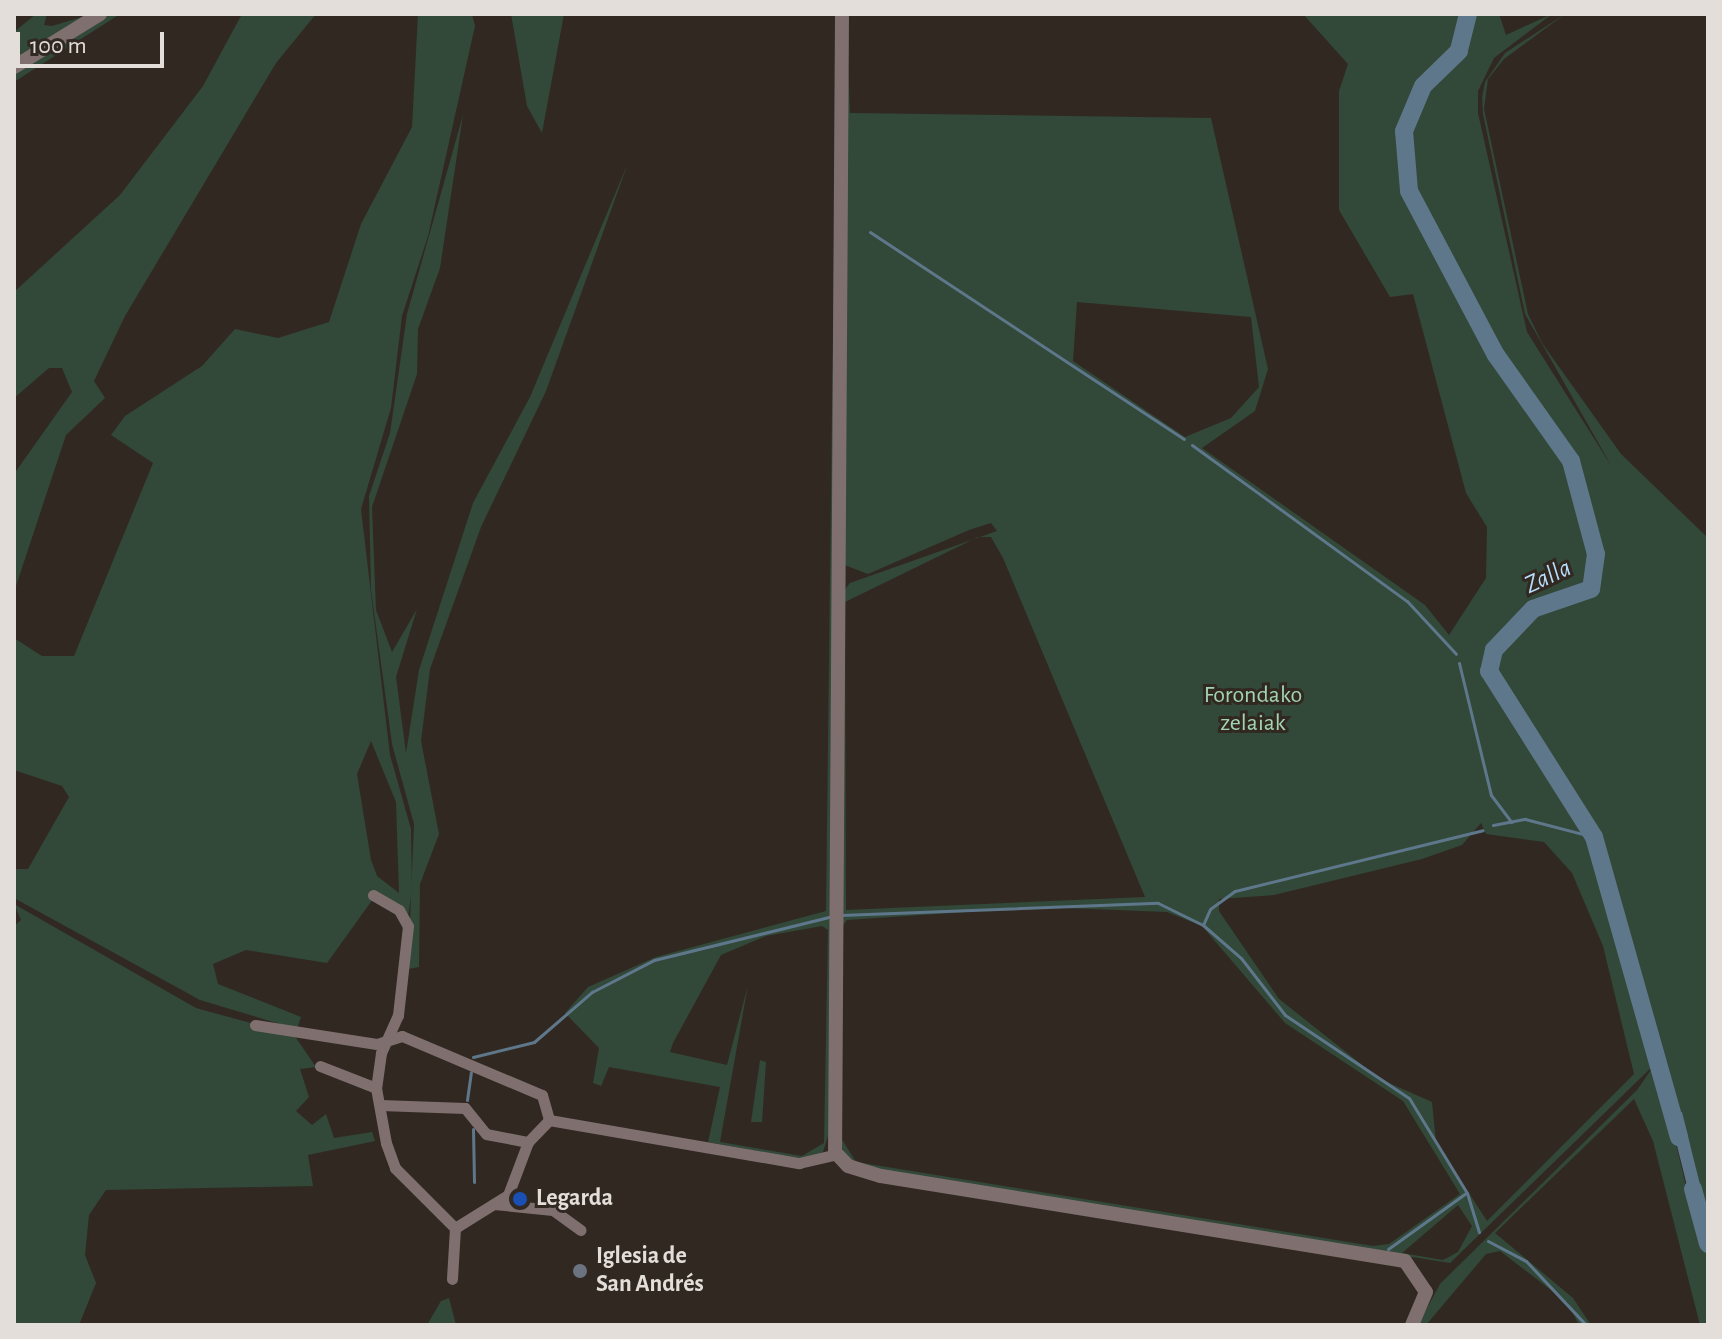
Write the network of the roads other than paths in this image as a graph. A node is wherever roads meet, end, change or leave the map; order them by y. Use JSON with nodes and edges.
{"nodes":[{"id":1,"x":100,"y":14,"type":"edge"},
{"id":2,"x":842,"y":14,"type":"edge"},
{"id":3,"x":14,"y":67,"type":"edge"},
{"id":4,"x":373,"y":895,"type":"dead end"},
{"id":5,"x":255,"y":1025,"type":"dead end"},
{"id":6,"x":390,"y":1035,"type":"junction"},
{"id":7,"x":320,"y":1066,"type":"dead end"},
{"id":8,"x":376,"y":1088,"type":"junction"},
{"id":9,"x":380,"y":1105,"type":"junction"},
{"id":10,"x":549,"y":1120,"type":"junction"},
{"id":11,"x":528,"y":1142,"type":"junction"},
{"id":12,"x":837,"y":1154,"type":"junction"},
{"id":13,"x":493,"y":1204,"type":"junction"},
{"id":14,"x":455,"y":1228,"type":"junction"},
{"id":15,"x":581,"y":1230,"type":"dead end"},
{"id":16,"x":452,"y":1279,"type":"dead end"},
{"id":17,"x":1412,"y":1325,"type":"edge"}],
"edges":[{"from":1,"to":3,"type":"street"},
{"from":2,"to":12,"type":"street"},
{"from":4,"to":6,"type":"street"},
{"from":5,"to":6,"type":"street"},
{"from":6,"to":8,"type":"street"},
{"from":6,"to":10,"type":"street"},
{"from":7,"to":8,"type":"street"},
{"from":8,"to":9,"type":"street"},
{"from":9,"to":11,"type":"street"},
{"from":9,"to":14,"type":"street"},
{"from":10,"to":11,"type":"street"},
{"from":10,"to":12,"type":"street"},
{"from":11,"to":13,"type":"street"},
{"from":12,"to":17,"type":"street"},
{"from":13,"to":14,"type":"street"},
{"from":13,"to":15,"type":"street"},
{"from":14,"to":16,"type":"street"}]}
